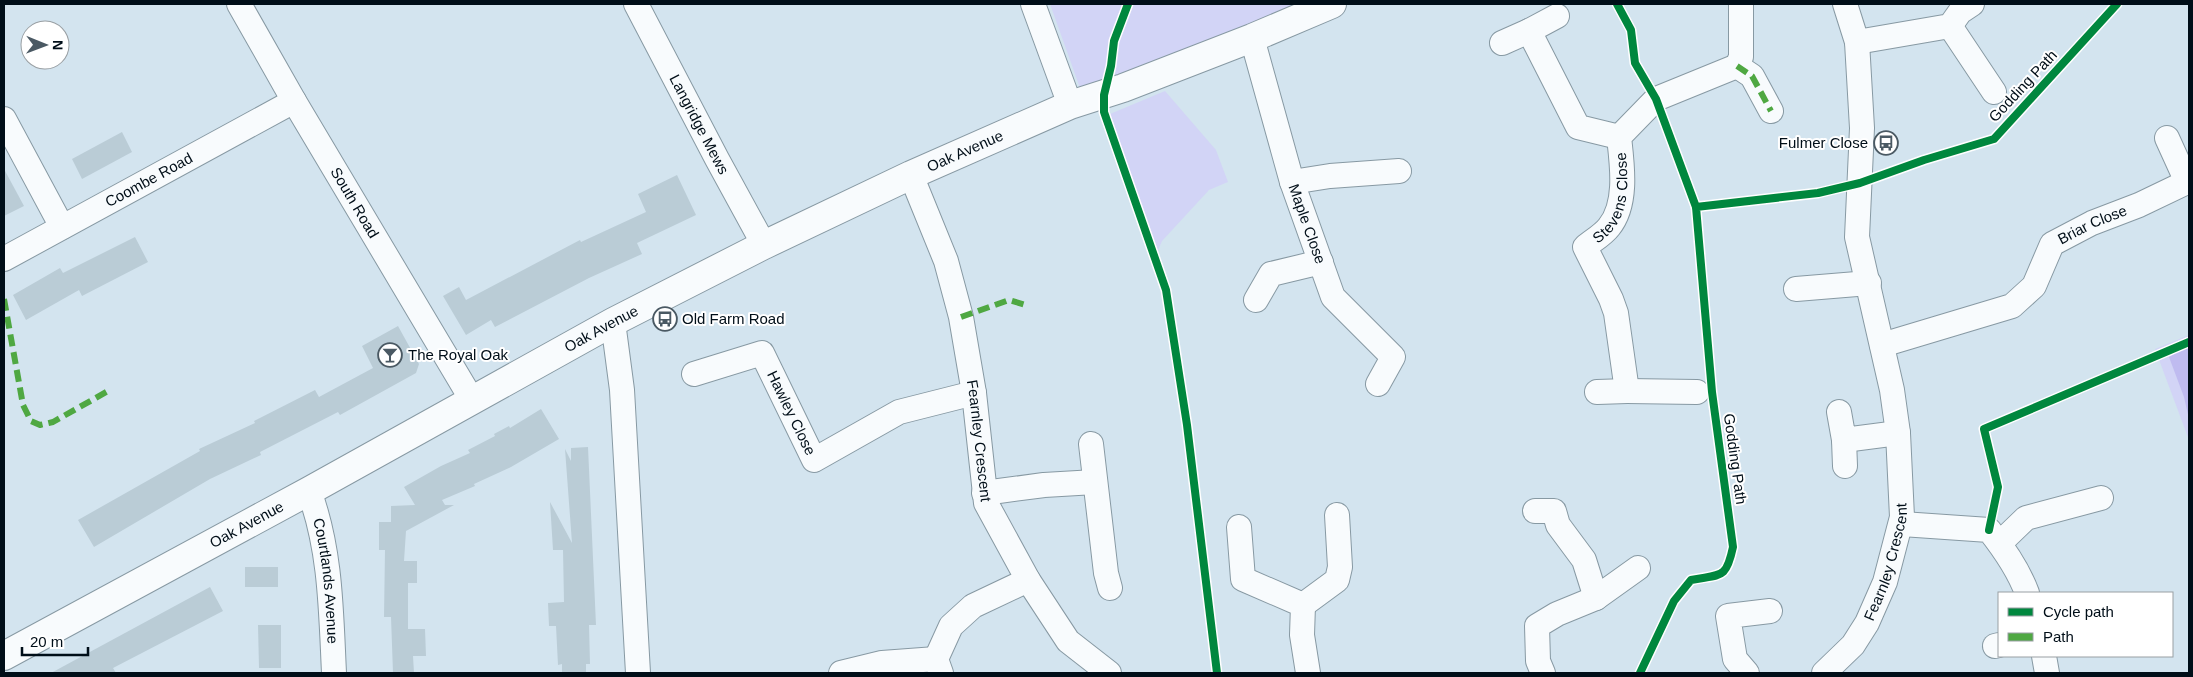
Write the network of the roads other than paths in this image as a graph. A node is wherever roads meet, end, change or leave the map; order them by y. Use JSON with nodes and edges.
{"nodes":[{"id":1,"x":239,"y":4,"type":"edge"},
{"id":2,"x":636,"y":4,"type":"edge"},
{"id":3,"x":1033,"y":4,"type":"edge"},
{"id":4,"x":1332,"y":4,"type":"edge"},
{"id":5,"x":1741,"y":4,"type":"edge"},
{"id":6,"x":1845,"y":4,"type":"edge"},
{"id":7,"x":1972,"y":4,"type":"edge"},
{"id":8,"x":1557,"y":16,"type":"dead end"},
{"id":9,"x":1950,"y":26,"type":"junction"},
{"id":10,"x":1528,"y":31,"type":"junction"},
{"id":11,"x":1252,"y":38,"type":"junction"},
{"id":12,"x":1857,"y":42,"type":"junction"},
{"id":13,"x":1502,"y":43,"type":"dead end"},
{"id":14,"x":1737,"y":66,"type":"junction"},
{"id":15,"x":1994,"y":92,"type":"dead end"},
{"id":16,"x":294,"y":101,"type":"junction"},
{"id":17,"x":1070,"y":105,"type":"junction"},
{"id":18,"x":1771,"y":111,"type":"dead end"},
{"id":19,"x":4,"y":119,"type":"edge"},
{"id":20,"x":1619,"y":136,"type":"junction"},
{"id":21,"x":2167,"y":138,"type":"dead end"},
{"id":22,"x":1398,"y":171,"type":"dead end"},
{"id":23,"x":911,"y":175,"type":"junction"},
{"id":24,"x":2188,"y":181,"type":"edge"},
{"id":25,"x":1292,"y":182,"type":"junction"},
{"id":26,"x":62,"y":227,"type":"junction"},
{"id":27,"x":764,"y":245,"type":"junction"},
{"id":28,"x":4,"y":259,"type":"edge"},
{"id":29,"x":1321,"y":262,"type":"junction"},
{"id":30,"x":1869,"y":283,"type":"junction"},
{"id":31,"x":1796,"y":289,"type":"dead end"},
{"id":32,"x":1256,"y":300,"type":"dead end"},
{"id":33,"x":613,"y":322,"type":"junction"},
{"id":34,"x":1882,"y":345,"type":"junction"},
{"id":35,"x":694,"y":374,"type":"dead end"},
{"id":36,"x":1378,"y":384,"type":"dead end"},
{"id":37,"x":1627,"y":391,"type":"junction"},
{"id":38,"x":1597,"y":392,"type":"dead end"},
{"id":39,"x":1698,"y":392,"type":"dead end"},
{"id":40,"x":974,"y":393,"type":"junction"},
{"id":41,"x":472,"y":400,"type":"junction"},
{"id":42,"x":1839,"y":412,"type":"dead end"},
{"id":43,"x":1898,"y":433,"type":"junction"},
{"id":44,"x":1844,"y":440,"type":"junction"},
{"id":45,"x":1091,"y":444,"type":"dead end"},
{"id":46,"x":1845,"y":466,"type":"dead end"},
{"id":47,"x":1095,"y":482,"type":"junction"},
{"id":48,"x":310,"y":491,"type":"junction"},
{"id":49,"x":984,"y":493,"type":"junction"},
{"id":50,"x":2101,"y":498,"type":"dead end"},
{"id":51,"x":1535,"y":511,"type":"dead end"},
{"id":52,"x":1337,"y":515,"type":"dead end"},
{"id":53,"x":1902,"y":524,"type":"junction"},
{"id":54,"x":1239,"y":527,"type":"dead end"},
{"id":55,"x":2000,"y":543,"type":"junction"},
{"id":56,"x":1638,"y":568,"type":"dead end"},
{"id":57,"x":1028,"y":580,"type":"junction"},
{"id":58,"x":1110,"y":588,"type":"dead end"},
{"id":59,"x":2027,"y":592,"type":"edge"},
{"id":60,"x":1596,"y":598,"type":"junction"},
{"id":61,"x":1304,"y":605,"type":"junction"},
{"id":62,"x":1770,"y":611,"type":"dead end"},
{"id":63,"x":4,"y":656,"type":"edge"},
{"id":64,"x":2044,"y":657,"type":"edge"},
{"id":65,"x":938,"y":666,"type":"edge"},
{"id":66,"x":334,"y":673,"type":"edge"},
{"id":67,"x":638,"y":673,"type":"edge"},
{"id":68,"x":841,"y":673,"type":"edge"},
{"id":69,"x":1110,"y":673,"type":"edge"},
{"id":70,"x":1308,"y":673,"type":"edge"},
{"id":71,"x":1543,"y":673,"type":"edge"},
{"id":72,"x":1747,"y":673,"type":"edge"},
{"id":73,"x":1824,"y":673,"type":"edge"},
{"id":74,"x":2048,"y":673,"type":"edge"}],
"edges":[{"from":1,"to":16,"type":"street","name":"South Road"},
{"from":2,"to":27,"type":"street","name":"Langridge Mews"},
{"from":3,"to":17,"type":"street"},
{"from":4,"to":11,"type":"street","name":"Oak Avenue"},
{"from":5,"to":14,"type":"street"},
{"from":6,"to":12,"type":"street","name":"Fearnley Crescent"},
{"from":7,"to":9,"type":"street"},
{"from":8,"to":10,"type":"street"},
{"from":9,"to":12,"type":"street"},
{"from":9,"to":15,"type":"street"},
{"from":10,"to":13,"type":"street"},
{"from":10,"to":20,"type":"street","name":"Stevens Close"},
{"from":11,"to":17,"type":"street","name":"Oak Avenue"},
{"from":11,"to":25,"type":"street","name":"Maple Close"},
{"from":12,"to":30,"type":"street","name":"Fearnley Crescent"},
{"from":14,"to":18,"type":"street"},
{"from":14,"to":20,"type":"street","name":"Stevens Close"},
{"from":16,"to":26,"type":"street","name":"Coombe Road"},
{"from":16,"to":41,"type":"street","name":"South Road"},
{"from":17,"to":23,"type":"street","name":"Oak Avenue"},
{"from":19,"to":26,"type":"street"},
{"from":20,"to":37,"type":"street","name":"Stevens Close"},
{"from":21,"to":24,"type":"street"},
{"from":22,"to":25,"type":"street"},
{"from":23,"to":27,"type":"street","name":"Oak Avenue"},
{"from":23,"to":40,"type":"street","name":"Fearnley Crescent"},
{"from":24,"to":34,"type":"street","name":"Briar Close"},
{"from":25,"to":29,"type":"street","name":"Maple Close"},
{"from":26,"to":28,"type":"street","name":"Coombe Road"},
{"from":27,"to":33,"type":"street","name":"Oak Avenue"},
{"from":29,"to":32,"type":"street"},
{"from":29,"to":36,"type":"street","name":"Maple Close"},
{"from":30,"to":31,"type":"street"},
{"from":30,"to":34,"type":"street","name":"Fearnley Crescent"},
{"from":33,"to":41,"type":"street","name":"Oak Avenue"},
{"from":33,"to":67,"type":"street"},
{"from":34,"to":43,"type":"street","name":"Fearnley Crescent"},
{"from":35,"to":40,"type":"street","name":"Hawley Close"},
{"from":37,"to":38,"type":"street"},
{"from":37,"to":39,"type":"street"},
{"from":40,"to":49,"type":"street","name":"Fearnley Crescent"},
{"from":41,"to":48,"type":"street","name":"Oak Avenue"},
{"from":42,"to":44,"type":"street"},
{"from":43,"to":44,"type":"street"},
{"from":43,"to":53,"type":"street","name":"Fearnley Crescent"},
{"from":44,"to":46,"type":"street"},
{"from":45,"to":47,"type":"street"},
{"from":47,"to":49,"type":"street"},
{"from":47,"to":58,"type":"street"},
{"from":48,"to":63,"type":"street","name":"Oak Avenue"},
{"from":48,"to":66,"type":"street","name":"Courtlands Avenue"},
{"from":49,"to":57,"type":"street","name":"Fearnley Crescent"},
{"from":50,"to":55,"type":"street"},
{"from":51,"to":60,"type":"street"},
{"from":52,"to":61,"type":"street"},
{"from":53,"to":55,"type":"street"},
{"from":53,"to":73,"type":"street","name":"Fearnley Crescent"},
{"from":54,"to":61,"type":"street"},
{"from":55,"to":59,"type":"street"},
{"from":56,"to":60,"type":"street"},
{"from":57,"to":65,"type":"street"},
{"from":57,"to":69,"type":"street","name":"Fearnley Crescent"},
{"from":60,"to":71,"type":"street"},
{"from":61,"to":70,"type":"street"},
{"from":62,"to":72,"type":"street"},
{"from":64,"to":74,"type":"street"},
{"from":65,"to":68,"type":"street"}]}
